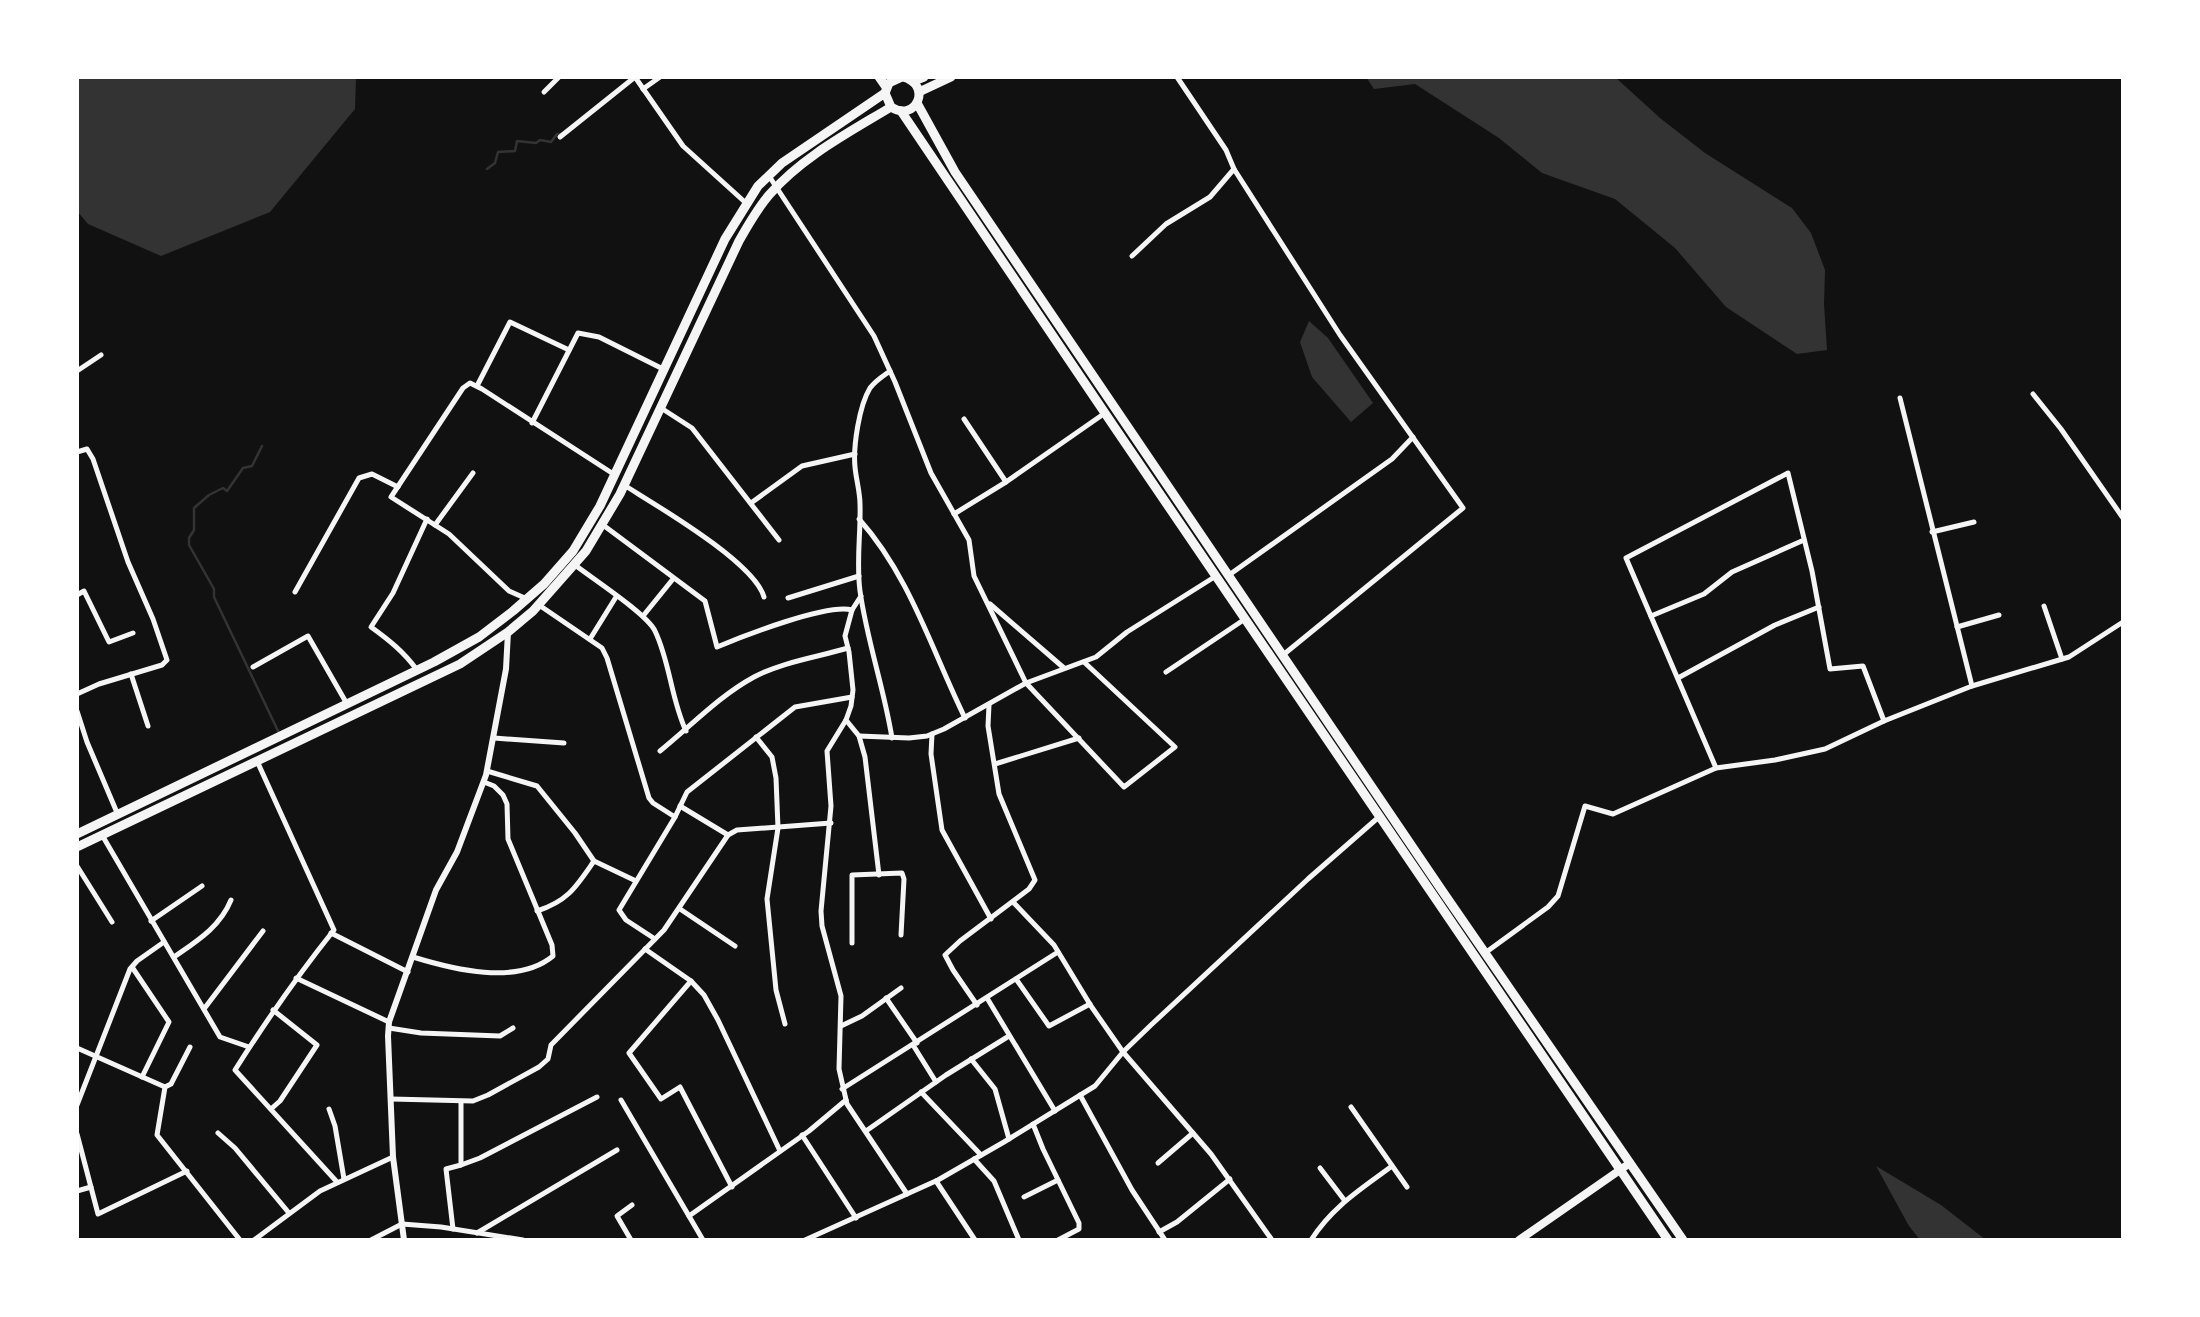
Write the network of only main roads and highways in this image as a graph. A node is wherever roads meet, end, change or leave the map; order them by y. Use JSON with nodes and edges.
{"nodes":[{"id":1,"x":879,"y":77,"type":"edge"},
{"id":2,"x":899,"y":77,"type":"edge"},
{"id":3,"x":924,"y":77,"type":"edge"},
{"id":4,"x":951,"y":77,"type":"edge"},
{"id":5,"x":914,"y":82,"type":"junction"},
{"id":6,"x":886,"y":90,"type":"junction"},
{"id":7,"x":919,"y":92,"type":"junction"},
{"id":8,"x":917,"y":103,"type":"junction"},
{"id":9,"x":891,"y":107,"type":"junction"},
{"id":10,"x":901,"y":111,"type":"junction"},
{"id":11,"x":1384,"y":814,"type":"junction"},
{"id":12,"x":77,"y":834,"type":"edge"},
{"id":13,"x":77,"y":847,"type":"edge"},
{"id":14,"x":1630,"y":1163,"type":"junction"},
{"id":15,"x":1620,"y":1170,"type":"junction"},
{"id":16,"x":1519,"y":1240,"type":"edge"},
{"id":17,"x":1668,"y":1240,"type":"edge"},
{"id":18,"x":1683,"y":1240,"type":"edge"}],
"edges":[{"from":1,"to":6,"type":"highway"},
{"from":2,"to":5,"type":"highway"},
{"from":2,"to":6,"type":"highway"},
{"from":3,"to":5,"type":"highway"},
{"from":4,"to":7,"type":"highway"},
{"from":5,"to":7,"type":"highway"},
{"from":6,"to":9,"type":"highway"},
{"from":6,"to":12,"type":"highway"},
{"from":7,"to":8,"type":"highway"},
{"from":8,"to":10,"type":"highway"},
{"from":8,"to":11,"type":"highway"},
{"from":9,"to":10,"type":"highway"},
{"from":9,"to":13,"type":"highway"},
{"from":10,"to":11,"type":"highway"},
{"from":11,"to":14,"type":"highway"},
{"from":11,"to":15,"type":"highway"},
{"from":14,"to":15,"type":"main road"},
{"from":14,"to":18,"type":"highway"},
{"from":15,"to":16,"type":"main road"},
{"from":15,"to":17,"type":"highway"}]}
